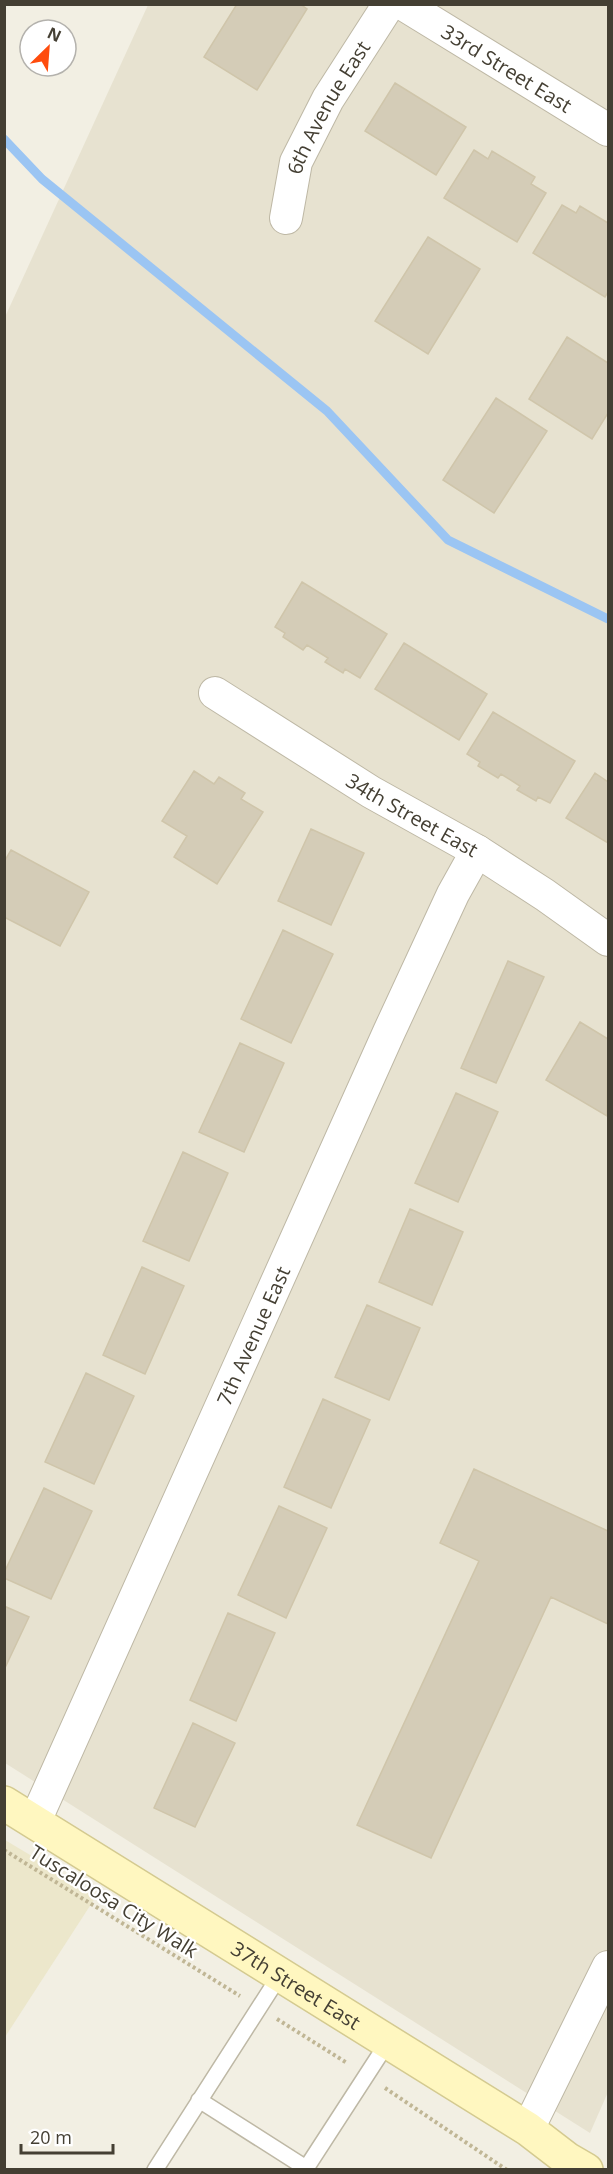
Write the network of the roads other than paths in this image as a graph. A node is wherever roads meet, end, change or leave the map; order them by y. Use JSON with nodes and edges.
{"nodes":[{"id":1,"x":389,"y":4,"type":"edge"},
{"id":2,"x":404,"y":4,"type":"edge"},
{"id":3,"x":609,"y":130,"type":"edge"},
{"id":4,"x":285,"y":218,"type":"dead end"},
{"id":5,"x":215,"y":693,"type":"dead end"},
{"id":6,"x":477,"y":851,"type":"junction"},
{"id":7,"x":609,"y":940,"type":"edge"},
{"id":8,"x":4,"y":1803,"type":"edge"},
{"id":9,"x":35,"y":1821,"type":"junction"},
{"id":10,"x":609,"y":1967,"type":"edge"},
{"id":11,"x":280,"y":1975,"type":"junction"},
{"id":12,"x":388,"y":2042,"type":"junction"},
{"id":13,"x":200,"y":2100,"type":"junction"},
{"id":14,"x":528,"y":2129,"type":"junction"},
{"id":15,"x":155,"y":2169,"type":"edge"},
{"id":16,"x":305,"y":2169,"type":"edge"},
{"id":17,"x":586,"y":2169,"type":"edge"}],
"edges":[{"from":1,"to":4,"type":"street","name":"6th Avenue East"},
{"from":2,"to":3,"type":"street","name":"33rd Street East"},
{"from":5,"to":6,"type":"street","name":"34th Street East"},
{"from":6,"to":7,"type":"street","name":"34th Street East"},
{"from":6,"to":9,"type":"street","name":"7th Avenue East"},
{"from":8,"to":9,"type":"street","name":"37th Street East"},
{"from":9,"to":11,"type":"street","name":"37th Street East"},
{"from":10,"to":14,"type":"street"},
{"from":11,"to":12,"type":"street","name":"37th Street East"},
{"from":11,"to":13,"type":"lane"},
{"from":12,"to":14,"type":"street","name":"37th Street East"},
{"from":12,"to":16,"type":"lane"},
{"from":13,"to":15,"type":"lane"},
{"from":13,"to":16,"type":"lane"},
{"from":14,"to":17,"type":"street","name":"37th Street East"}]}
